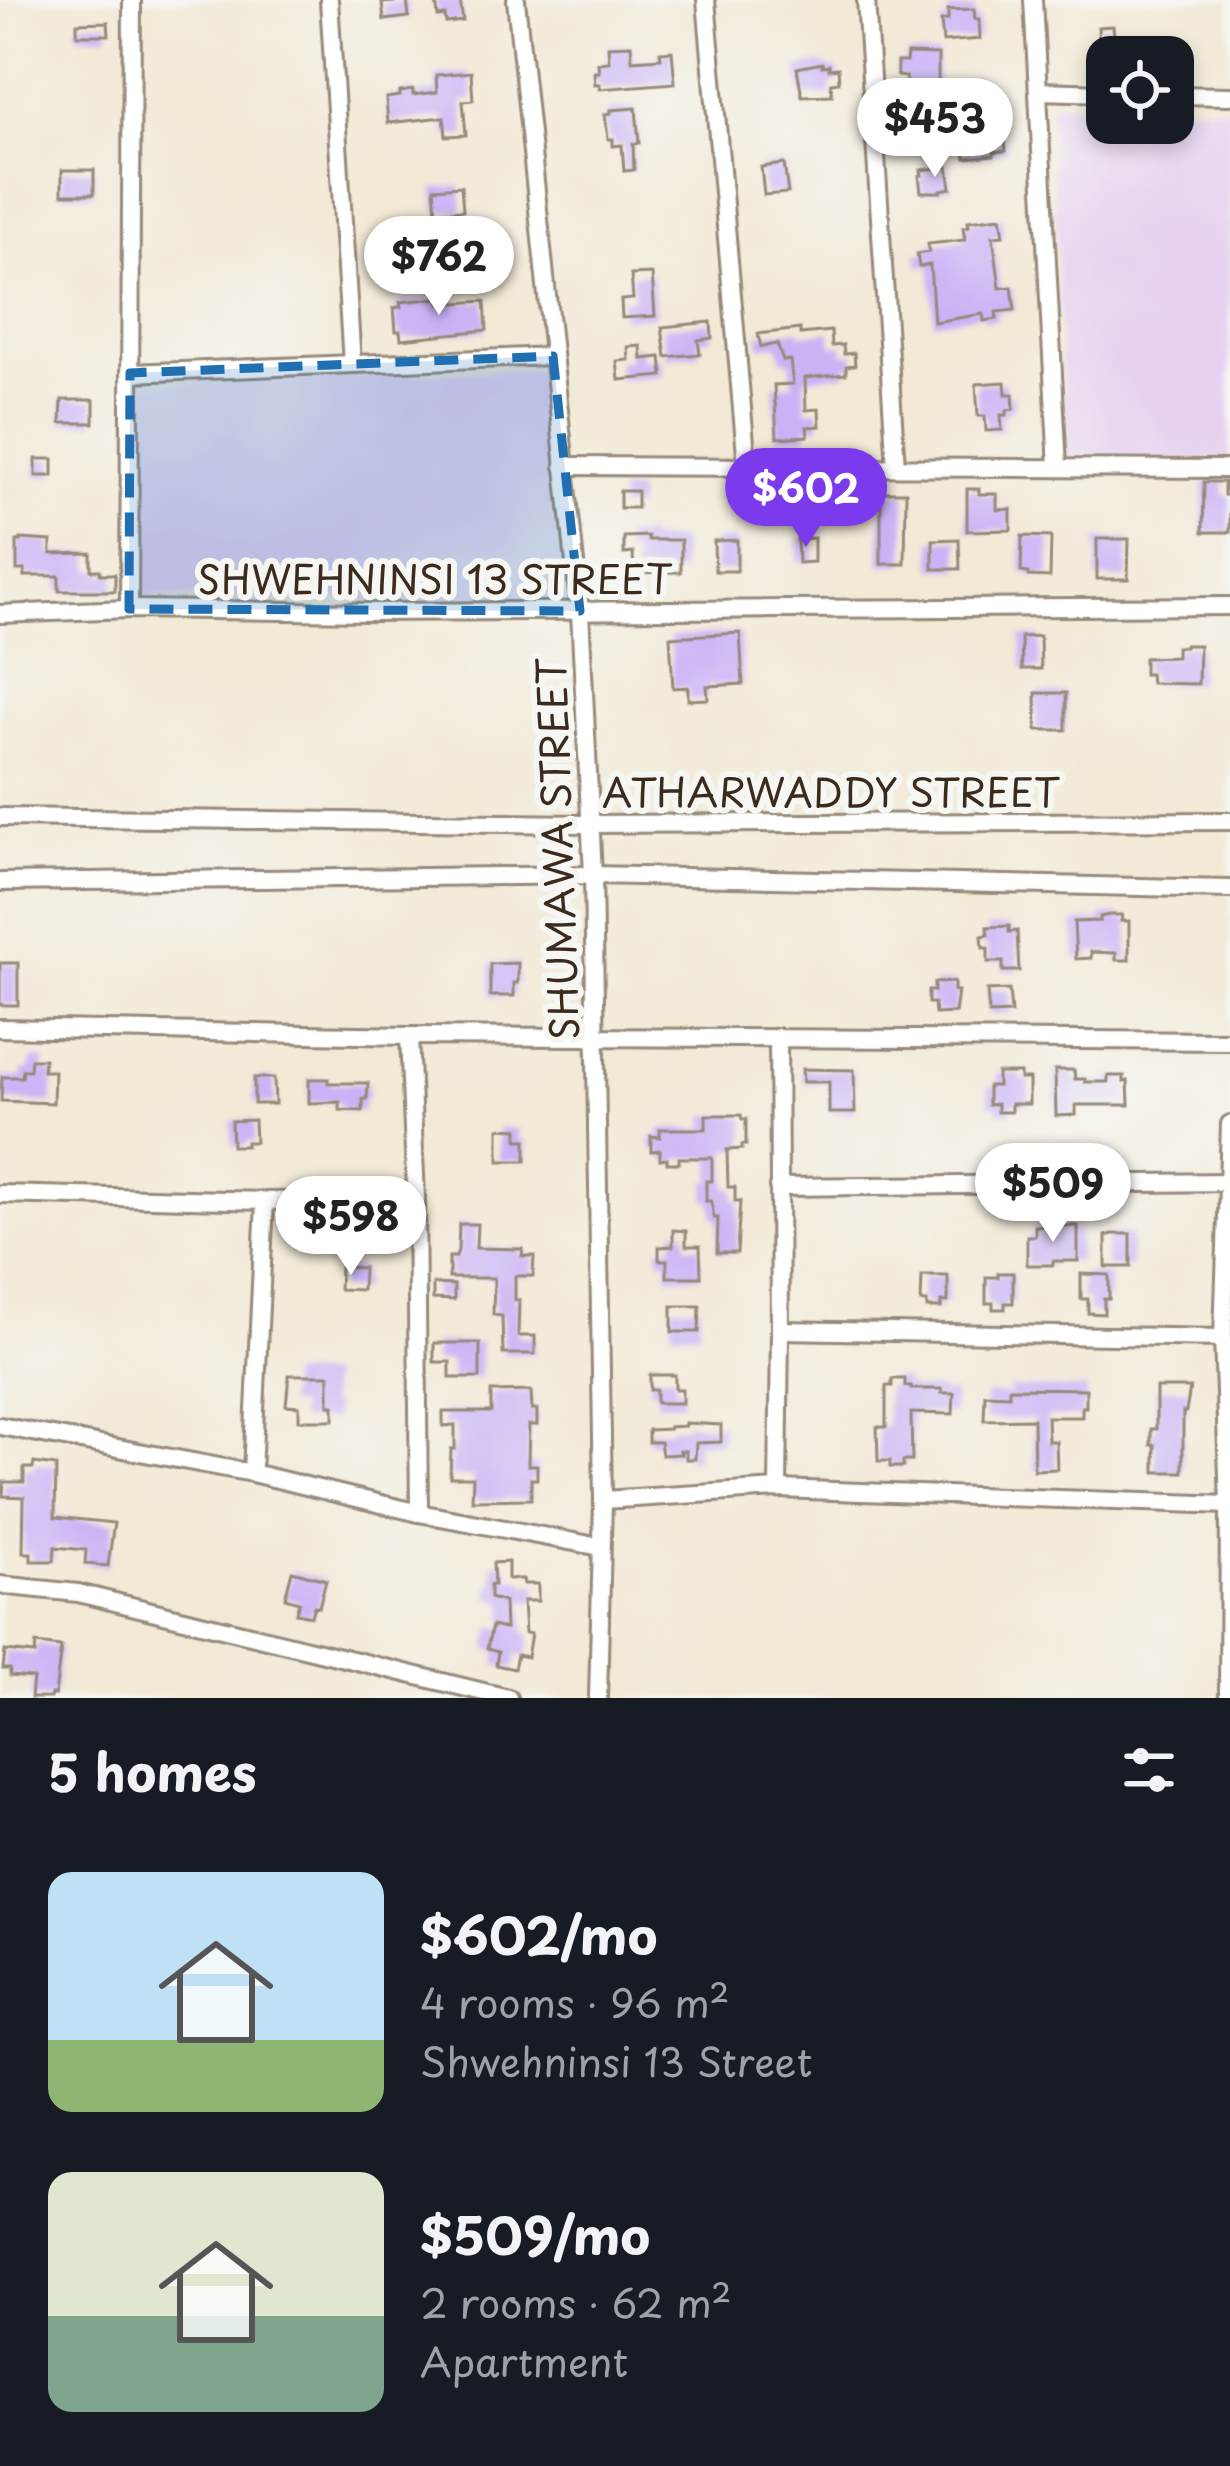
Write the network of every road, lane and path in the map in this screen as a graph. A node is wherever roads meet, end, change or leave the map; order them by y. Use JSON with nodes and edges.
{"nodes":[{"id":1,"x":132,"y":0,"type":"edge"},
{"id":2,"x":329,"y":0,"type":"edge"},
{"id":3,"x":516,"y":0,"type":"edge"},
{"id":4,"x":706,"y":0,"type":"edge"},
{"id":5,"x":866,"y":0,"type":"edge"},
{"id":6,"x":1034,"y":0,"type":"edge"},
{"id":7,"x":1038,"y":92,"type":"junction"},
{"id":8,"x":1086,"y":93,"type":"edge"},
{"id":9,"x":1194,"y":95,"type":"edge"},
{"id":10,"x":1230,"y":96,"type":"edge"},
{"id":11,"x":553,"y":356,"type":"junction"},
{"id":12,"x":352,"y":364,"type":"junction"},
{"id":13,"x":130,"y":373,"type":"junction"},
{"id":14,"x":747,"y":465,"type":"junction"},
{"id":15,"x":564,"y":466,"type":"junction"},
{"id":16,"x":896,"y":466,"type":"junction"},
{"id":17,"x":1058,"y":468,"type":"junction"},
{"id":18,"x":1230,"y":469,"type":"edge"},
{"id":19,"x":1230,"y":606,"type":"edge"},
{"id":20,"x":129,"y":609,"type":"junction"},
{"id":21,"x":580,"y":611,"type":"junction"},
{"id":22,"x":0,"y":614,"type":"edge"},
{"id":23,"x":0,"y":818,"type":"edge"},
{"id":24,"x":1230,"y":821,"type":"edge"},
{"id":25,"x":589,"y":824,"type":"junction"},
{"id":26,"x":593,"y":875,"type":"junction"},
{"id":27,"x":0,"y":882,"type":"edge"},
{"id":28,"x":1230,"y":889,"type":"edge"},
{"id":29,"x":0,"y":1028,"type":"edge"},
{"id":30,"x":409,"y":1036,"type":"junction"},
{"id":31,"x":596,"y":1036,"type":"junction"},
{"id":32,"x":778,"y":1037,"type":"junction"},
{"id":33,"x":1230,"y":1042,"type":"edge"},
{"id":34,"x":1230,"y":1124,"type":"edge"},
{"id":35,"x":1228,"y":1183,"type":"edge"},
{"id":36,"x":778,"y":1187,"type":"junction"},
{"id":37,"x":0,"y":1194,"type":"edge"},
{"id":38,"x":416,"y":1199,"type":"junction"},
{"id":39,"x":265,"y":1201,"type":"junction"},
{"id":40,"x":780,"y":1330,"type":"junction"},
{"id":41,"x":1222,"y":1338,"type":"junction"},
{"id":42,"x":0,"y":1426,"type":"edge"},
{"id":43,"x":252,"y":1473,"type":"junction"},
{"id":44,"x":778,"y":1489,"type":"junction"},
{"id":45,"x":603,"y":1500,"type":"junction"},
{"id":46,"x":1229,"y":1505,"type":"edge"},
{"id":47,"x":419,"y":1513,"type":"junction"},
{"id":48,"x":601,"y":1547,"type":"junction"},
{"id":49,"x":0,"y":1585,"type":"edge"},
{"id":50,"x":1229,"y":1658,"type":"edge"},
{"id":51,"x":429,"y":1678,"type":"junction"},
{"id":52,"x":424,"y":1698,"type":"edge"},
{"id":53,"x":508,"y":1698,"type":"edge"},
{"id":54,"x":598,"y":1698,"type":"edge"},
{"id":55,"x":1228,"y":1698,"type":"edge"}],
"edges":[{"from":1,"to":13,"type":"street"},
{"from":2,"to":12,"type":"street"},
{"from":3,"to":11,"type":"street","name":"SHUMAWA STREET"},
{"from":4,"to":14,"type":"street"},
{"from":5,"to":16,"type":"street"},
{"from":6,"to":7,"type":"street"},
{"from":7,"to":8,"type":"street"},
{"from":7,"to":17,"type":"street"},
{"from":9,"to":10,"type":"street"},
{"from":11,"to":12,"type":"street"},
{"from":11,"to":15,"type":"street","name":"SHUMAWA STREET"},
{"from":12,"to":13,"type":"street"},
{"from":13,"to":20,"type":"street"},
{"from":14,"to":15,"type":"street"},
{"from":14,"to":16,"type":"street"},
{"from":15,"to":21,"type":"street","name":"SHUMAWA STREET"},
{"from":16,"to":17,"type":"street"},
{"from":17,"to":18,"type":"street"},
{"from":19,"to":21,"type":"street","name":"SHWEHNINSI 13 STREET"},
{"from":20,"to":21,"type":"street","name":"SHWEHNINSI 13 STREET"},
{"from":20,"to":22,"type":"street","name":"SHWEHNINSI 13 STREET"},
{"from":21,"to":25,"type":"street","name":"SHUMAWA STREET"},
{"from":23,"to":25,"type":"street","name":"ATHARWADDY STREET"},
{"from":24,"to":25,"type":"street","name":"ATHARWADDY STREET"},
{"from":25,"to":26,"type":"street","name":"SHUMAWA STREET"},
{"from":26,"to":27,"type":"street"},
{"from":26,"to":28,"type":"street"},
{"from":26,"to":31,"type":"street","name":"SHUMAWA STREET"},
{"from":29,"to":30,"type":"street"},
{"from":30,"to":31,"type":"street"},
{"from":30,"to":38,"type":"street"},
{"from":31,"to":32,"type":"street"},
{"from":31,"to":45,"type":"street","name":"SHUMAWA STREET"},
{"from":32,"to":33,"type":"street"},
{"from":32,"to":36,"type":"street"},
{"from":34,"to":35,"type":"street"},
{"from":35,"to":36,"type":"street"},
{"from":35,"to":41,"type":"street"},
{"from":36,"to":40,"type":"street"},
{"from":37,"to":39,"type":"street"},
{"from":38,"to":39,"type":"street"},
{"from":38,"to":47,"type":"street"},
{"from":39,"to":43,"type":"street"},
{"from":40,"to":41,"type":"street"},
{"from":40,"to":44,"type":"street"},
{"from":41,"to":46,"type":"street"},
{"from":42,"to":43,"type":"street"},
{"from":43,"to":47,"type":"street"},
{"from":44,"to":45,"type":"street"},
{"from":44,"to":46,"type":"street"},
{"from":45,"to":48,"type":"street","name":"SHUMAWA STREET"},
{"from":46,"to":50,"type":"street"},
{"from":47,"to":48,"type":"street"},
{"from":48,"to":54,"type":"street","name":"SHUMAWA STREET"},
{"from":49,"to":51,"type":"street"},
{"from":50,"to":55,"type":"street"},
{"from":51,"to":52,"type":"street"},
{"from":51,"to":53,"type":"street"}]}
